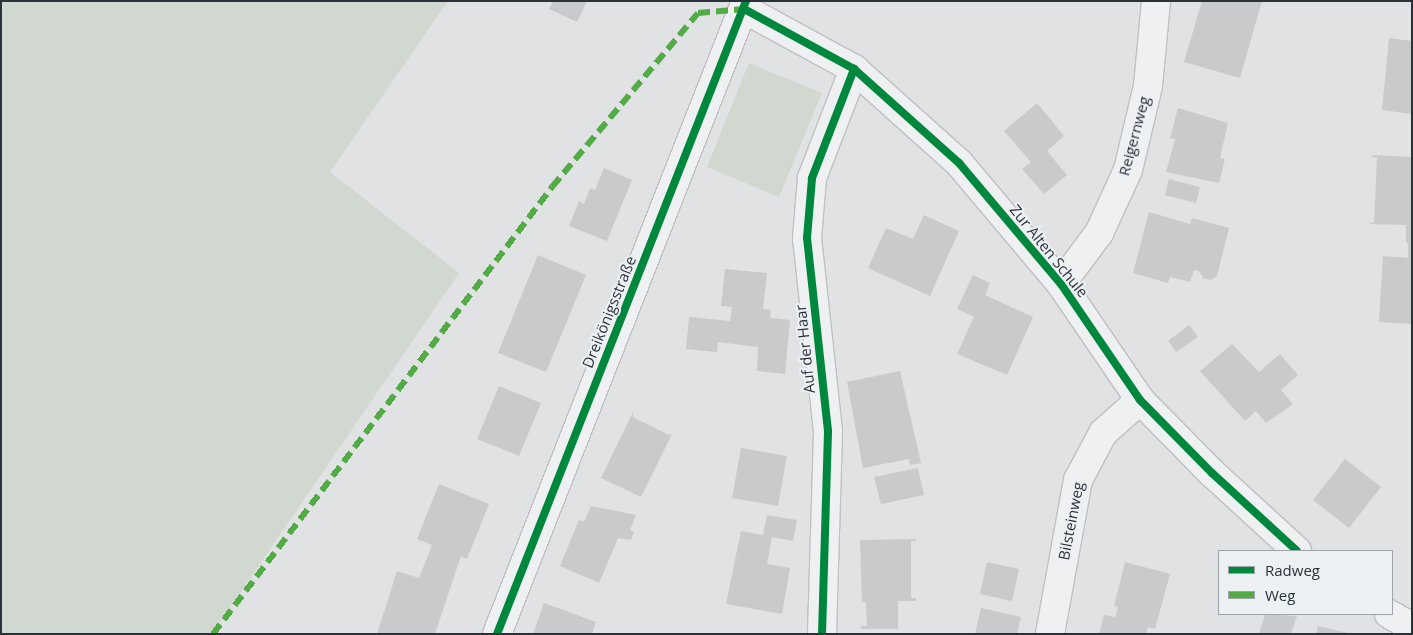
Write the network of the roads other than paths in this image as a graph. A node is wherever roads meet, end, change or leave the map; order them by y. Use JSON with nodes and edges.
{"nodes":[{"id":1,"x":1156,"y":1,"type":"edge"},
{"id":2,"x":745,"y":5,"type":"edge"},
{"id":3,"x":854,"y":69,"type":"junction"},
{"id":4,"x":1061,"y":284,"type":"junction"},
{"id":5,"x":1140,"y":400,"type":"junction"},
{"id":6,"x":1296,"y":550,"type":"edge"},
{"id":7,"x":1392,"y":615,"type":"edge"},
{"id":8,"x":1412,"y":627,"type":"edge"},
{"id":9,"x":497,"y":634,"type":"edge"},
{"id":10,"x":822,"y":634,"type":"edge"},
{"id":11,"x":1050,"y":634,"type":"edge"}],
"edges":[{"from":1,"to":4,"type":"street","name":"Reigernweg"},
{"from":2,"to":3,"type":"street","name":"Zur Alten Schule"},
{"from":2,"to":9,"type":"street","name":"Dreikönigsstraße"},
{"from":3,"to":4,"type":"street","name":"Zur Alten Schule"},
{"from":3,"to":10,"type":"street","name":"Auf der Haar"},
{"from":4,"to":5,"type":"street","name":"Zur Alten Schule"},
{"from":5,"to":6,"type":"street","name":"Zur Alten Schule"},
{"from":5,"to":11,"type":"street","name":"Bilsteinweg"},
{"from":7,"to":8,"type":"street"}]}
